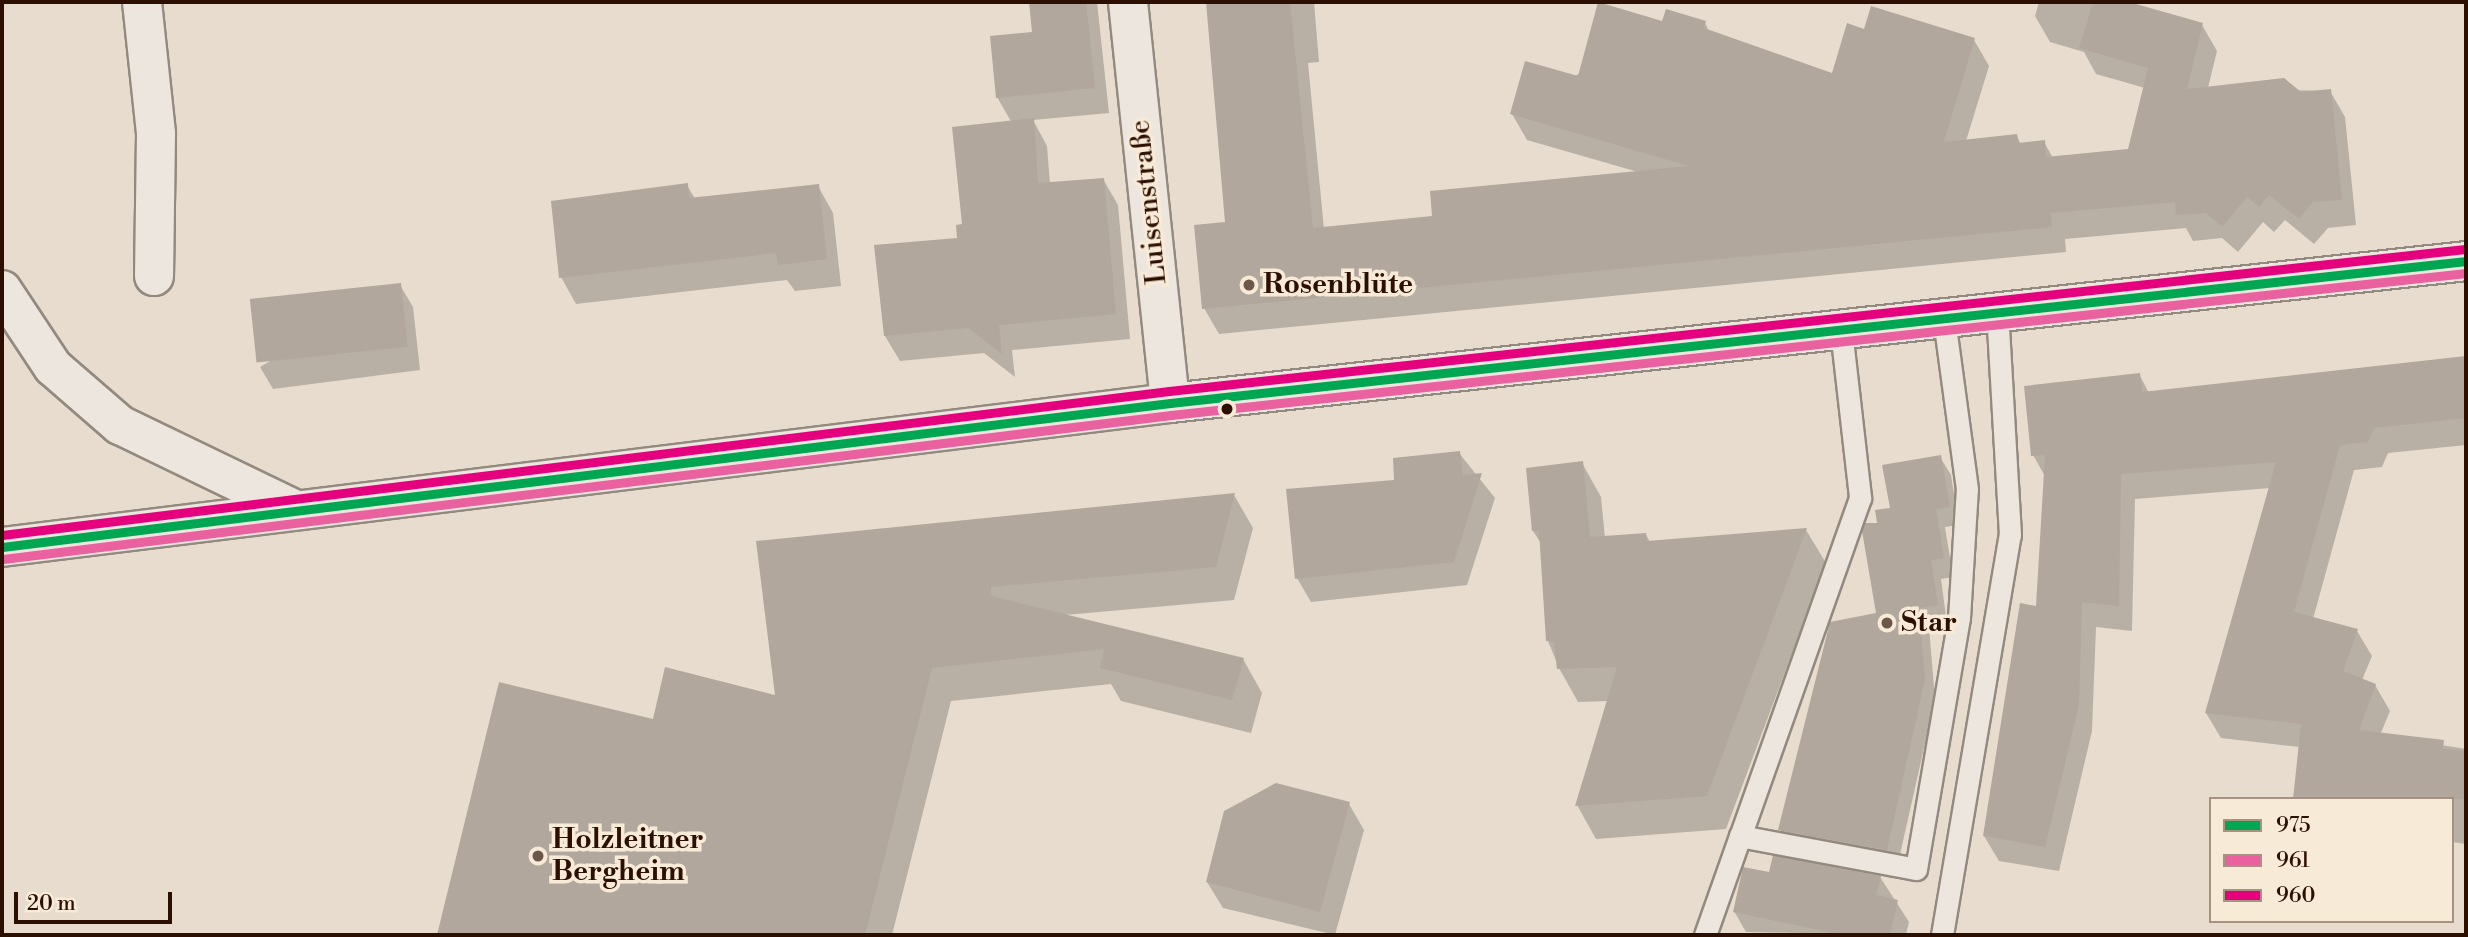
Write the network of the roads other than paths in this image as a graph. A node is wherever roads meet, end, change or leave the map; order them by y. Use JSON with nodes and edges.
{"nodes":[{"id":1,"x":142,"y":2,"type":"edge"},
{"id":2,"x":1128,"y":2,"type":"edge"},
{"id":3,"x":2466,"y":261,"type":"edge"},
{"id":4,"x":154,"y":276,"type":"dead end"},
{"id":5,"x":2,"y":290,"type":"edge"},
{"id":6,"x":1997,"y":312,"type":"junction"},
{"id":7,"x":1944,"y":318,"type":"junction"},
{"id":8,"x":1841,"y":330,"type":"junction"},
{"id":9,"x":1170,"y":403,"type":"junction"},
{"id":10,"x":296,"y":510,"type":"junction"},
{"id":11,"x":3,"y":542,"type":"edge"},
{"id":12,"x":1740,"y":836,"type":"junction"},
{"id":13,"x":1704,"y":935,"type":"edge"},
{"id":14,"x":1941,"y":935,"type":"edge"}],
"edges":[{"from":1,"to":4,"type":"main road"},
{"from":2,"to":9,"type":"main road","name":"Luisenstraße"},
{"from":3,"to":6,"type":"main road"},
{"from":5,"to":10,"type":"main road"},
{"from":6,"to":7,"type":"main road"},
{"from":6,"to":14,"type":"lane"},
{"from":7,"to":8,"type":"main road"},
{"from":7,"to":12,"type":"lane"},
{"from":8,"to":9,"type":"main road"},
{"from":8,"to":12,"type":"lane"},
{"from":9,"to":10,"type":"main road"},
{"from":10,"to":11,"type":"main road"},
{"from":12,"to":13,"type":"lane"}]}
